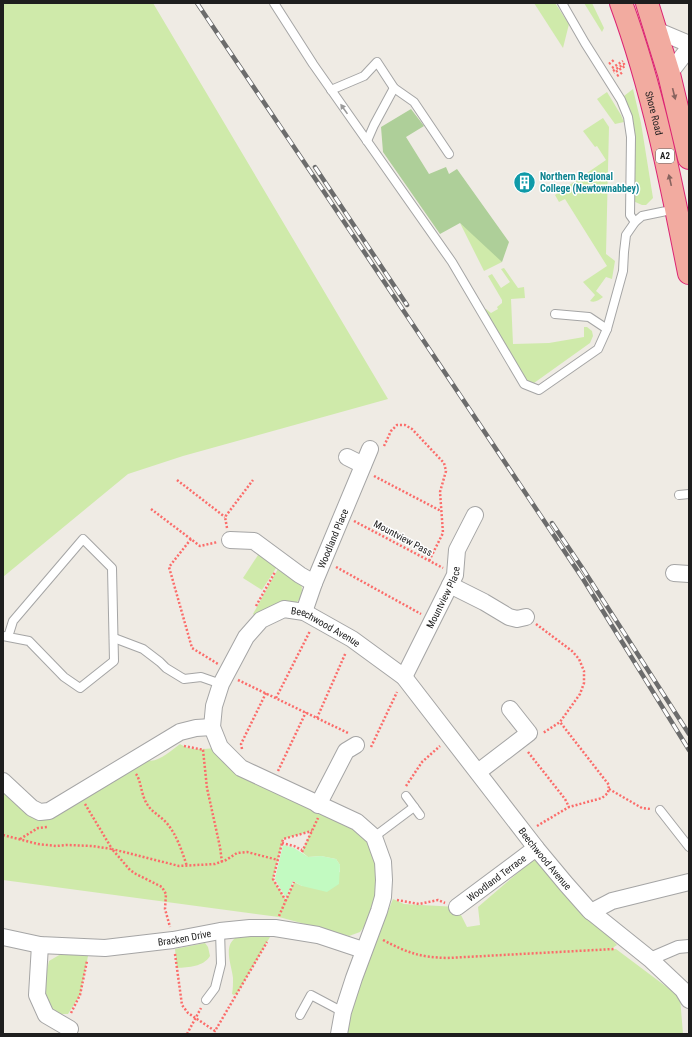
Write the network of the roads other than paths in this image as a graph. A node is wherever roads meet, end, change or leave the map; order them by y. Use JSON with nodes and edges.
{"nodes":[{"id":1,"x":274,"y":3,"type":"edge"},
{"id":2,"x":562,"y":3,"type":"edge"},
{"id":3,"x":621,"y":3,"type":"edge"},
{"id":4,"x":647,"y":3,"type":"edge"},
{"id":5,"x":656,"y":30,"type":"junction"},
{"id":6,"x":689,"y":44,"type":"edge"},
{"id":7,"x":689,"y":48,"type":"edge"},
{"id":8,"x":669,"y":74,"type":"junction"},
{"id":9,"x":394,"y":88,"type":"junction"},
{"id":10,"x":331,"y":90,"type":"junction"},
{"id":11,"x":367,"y":141,"type":"junction"},
{"id":12,"x":449,"y":154,"type":"dead end"},
{"id":13,"x":689,"y":158,"type":"edge"},
{"id":14,"x":676,"y":209,"type":"junction"},
{"id":15,"x":635,"y":222,"type":"junction"},
{"id":16,"x":689,"y":273,"type":"edge"},
{"id":17,"x":555,"y":314,"type":"dead end"},
{"id":18,"x":607,"y":329,"type":"junction"},
{"id":19,"x":376,"y":451,"type":"road end"},
{"id":20,"x":347,"y":457,"type":"dead end"},
{"id":21,"x":363,"y":465,"type":"junction"},
{"id":22,"x":689,"y":494,"type":"edge"},
{"id":23,"x":679,"y":495,"type":"dead end"},
{"id":24,"x":475,"y":515,"type":"dead end"},
{"id":25,"x":230,"y":540,"type":"road end"},
{"id":26,"x":453,"y":580,"type":"junction"},
{"id":27,"x":314,"y":583,"type":"junction"},
{"id":28,"x":310,"y":615,"type":"junction"},
{"id":29,"x":526,"y":617,"type":"road end"},
{"id":30,"x":6,"y":636,"type":"edge"},
{"id":31,"x":114,"y":638,"type":"junction"},
{"id":32,"x":225,"y":676,"type":"junction"},
{"id":33,"x":404,"y":677,"type":"junction"},
{"id":34,"x":510,"y":708,"type":"dead end"},
{"id":35,"x":212,"y":727,"type":"junction"},
{"id":36,"x":356,"y":745,"type":"road end"},
{"id":37,"x":478,"y":772,"type":"junction"},
{"id":38,"x":3,"y":780,"type":"edge"},
{"id":39,"x":406,"y":796,"type":"road end"},
{"id":40,"x":320,"y":806,"type":"junction"},
{"id":41,"x":414,"y":806,"type":"junction"},
{"id":42,"x":660,"y":810,"type":"road end"},
{"id":43,"x":420,"y":815,"type":"dead end"},
{"id":44,"x":374,"y":836,"type":"junction"},
{"id":45,"x":531,"y":842,"type":"junction"},
{"id":46,"x":689,"y":847,"type":"edge"},
{"id":47,"x":689,"y":882,"type":"edge"},
{"id":48,"x":457,"y":907,"type":"road end"},
{"id":49,"x":591,"y":912,"type":"junction"},
{"id":50,"x":220,"y":931,"type":"junction"},
{"id":51,"x":3,"y":937,"type":"edge"},
{"id":52,"x":40,"y":945,"type":"junction"},
{"id":53,"x":689,"y":946,"type":"edge"},
{"id":54,"x":363,"y":950,"type":"junction"},
{"id":55,"x":650,"y":959,"type":"junction"},
{"id":56,"x":206,"y":1000,"type":"road end"},
{"id":57,"x":689,"y":1000,"type":"edge"},
{"id":58,"x":343,"y":1012,"type":"junction"},
{"id":59,"x":300,"y":1015,"type":"dead end"},
{"id":60,"x":66,"y":1027,"type":"road end"},
{"id":61,"x":339,"y":1034,"type":"edge"}],
"edges":[{"from":1,"to":10,"type":"lane"},
{"from":2,"to":15,"type":"lane"},
{"from":14,"to":3,"type":"highway","name":"Shore Road","number":"A2","one_way":true},
{"from":4,"to":5,"type":"highway","number":"A2"},
{"from":5,"to":6,"type":"street"},
{"from":5,"to":8,"type":"highway","number":"A2"},
{"from":7,"to":8,"type":"street"},
{"from":8,"to":13,"type":"highway","number":"A2","one_way":true},
{"from":9,"to":10,"type":"lane"},
{"from":9,"to":11,"type":"lane"},
{"from":9,"to":12,"type":"lane"},
{"from":11,"to":10,"type":"lane","one_way":true},
{"from":11,"to":18,"type":"lane"},
{"from":14,"to":15,"type":"lane"},
{"from":14,"to":16,"type":"highway","name":"Shore Road","number":"A2"},
{"from":15,"to":18,"type":"lane"},
{"from":17,"to":18,"type":"lane"},
{"from":19,"to":21,"type":"street","name":"Woodland Place"},
{"from":20,"to":21,"type":"street"},
{"from":21,"to":27,"type":"street","name":"Woodland Place"},
{"from":22,"to":23,"type":"lane"},
{"from":24,"to":26,"type":"street","name":"Mountview Place"},
{"from":25,"to":27,"type":"street"},
{"from":26,"to":29,"type":"street"},
{"from":26,"to":33,"type":"street","name":"Mountview Place"},
{"from":27,"to":28,"type":"street","name":"Woodland Place"},
{"from":28,"to":32,"type":"street","name":"Beechwood Avenue"},
{"from":28,"to":33,"type":"street","name":"Beechwood Avenue"},
{"from":30,"to":31,"type":"lane"},
{"from":30,"to":31,"type":"lane"},
{"from":31,"to":32,"type":"lane"},
{"from":32,"to":35,"type":"street","name":"Beechwood Avenue"},
{"from":33,"to":37,"type":"street","name":"Beechwood Avenue"},
{"from":34,"to":37,"type":"street"},
{"from":35,"to":38,"type":"street"},
{"from":35,"to":40,"type":"street","name":"Beechwood Avenue"},
{"from":36,"to":40,"type":"street"},
{"from":37,"to":45,"type":"street","name":"Beechwood Avenue"},
{"from":39,"to":41,"type":"lane"},
{"from":40,"to":44,"type":"street","name":"Beechwood Avenue"},
{"from":41,"to":43,"type":"lane"},
{"from":41,"to":44,"type":"lane"},
{"from":42,"to":46,"type":"lane"},
{"from":44,"to":54,"type":"street"},
{"from":45,"to":48,"type":"street","name":"Woodland Terrace"},
{"from":45,"to":49,"type":"street","name":"Beechwood Avenue"},
{"from":47,"to":49,"type":"street"},
{"from":49,"to":55,"type":"street","name":"Beechwood Avenue"},
{"from":50,"to":52,"type":"street","name":"Bracken Drive"},
{"from":50,"to":54,"type":"street","name":"Bracken Drive"},
{"from":50,"to":56,"type":"lane"},
{"from":51,"to":52,"type":"street","name":"Bracken Drive"},
{"from":52,"to":60,"type":"street"},
{"from":53,"to":55,"type":"street"},
{"from":54,"to":58,"type":"street"},
{"from":55,"to":57,"type":"street","name":"Beechwood Avenue"},
{"from":58,"to":59,"type":"lane"},
{"from":58,"to":61,"type":"street"}]}
